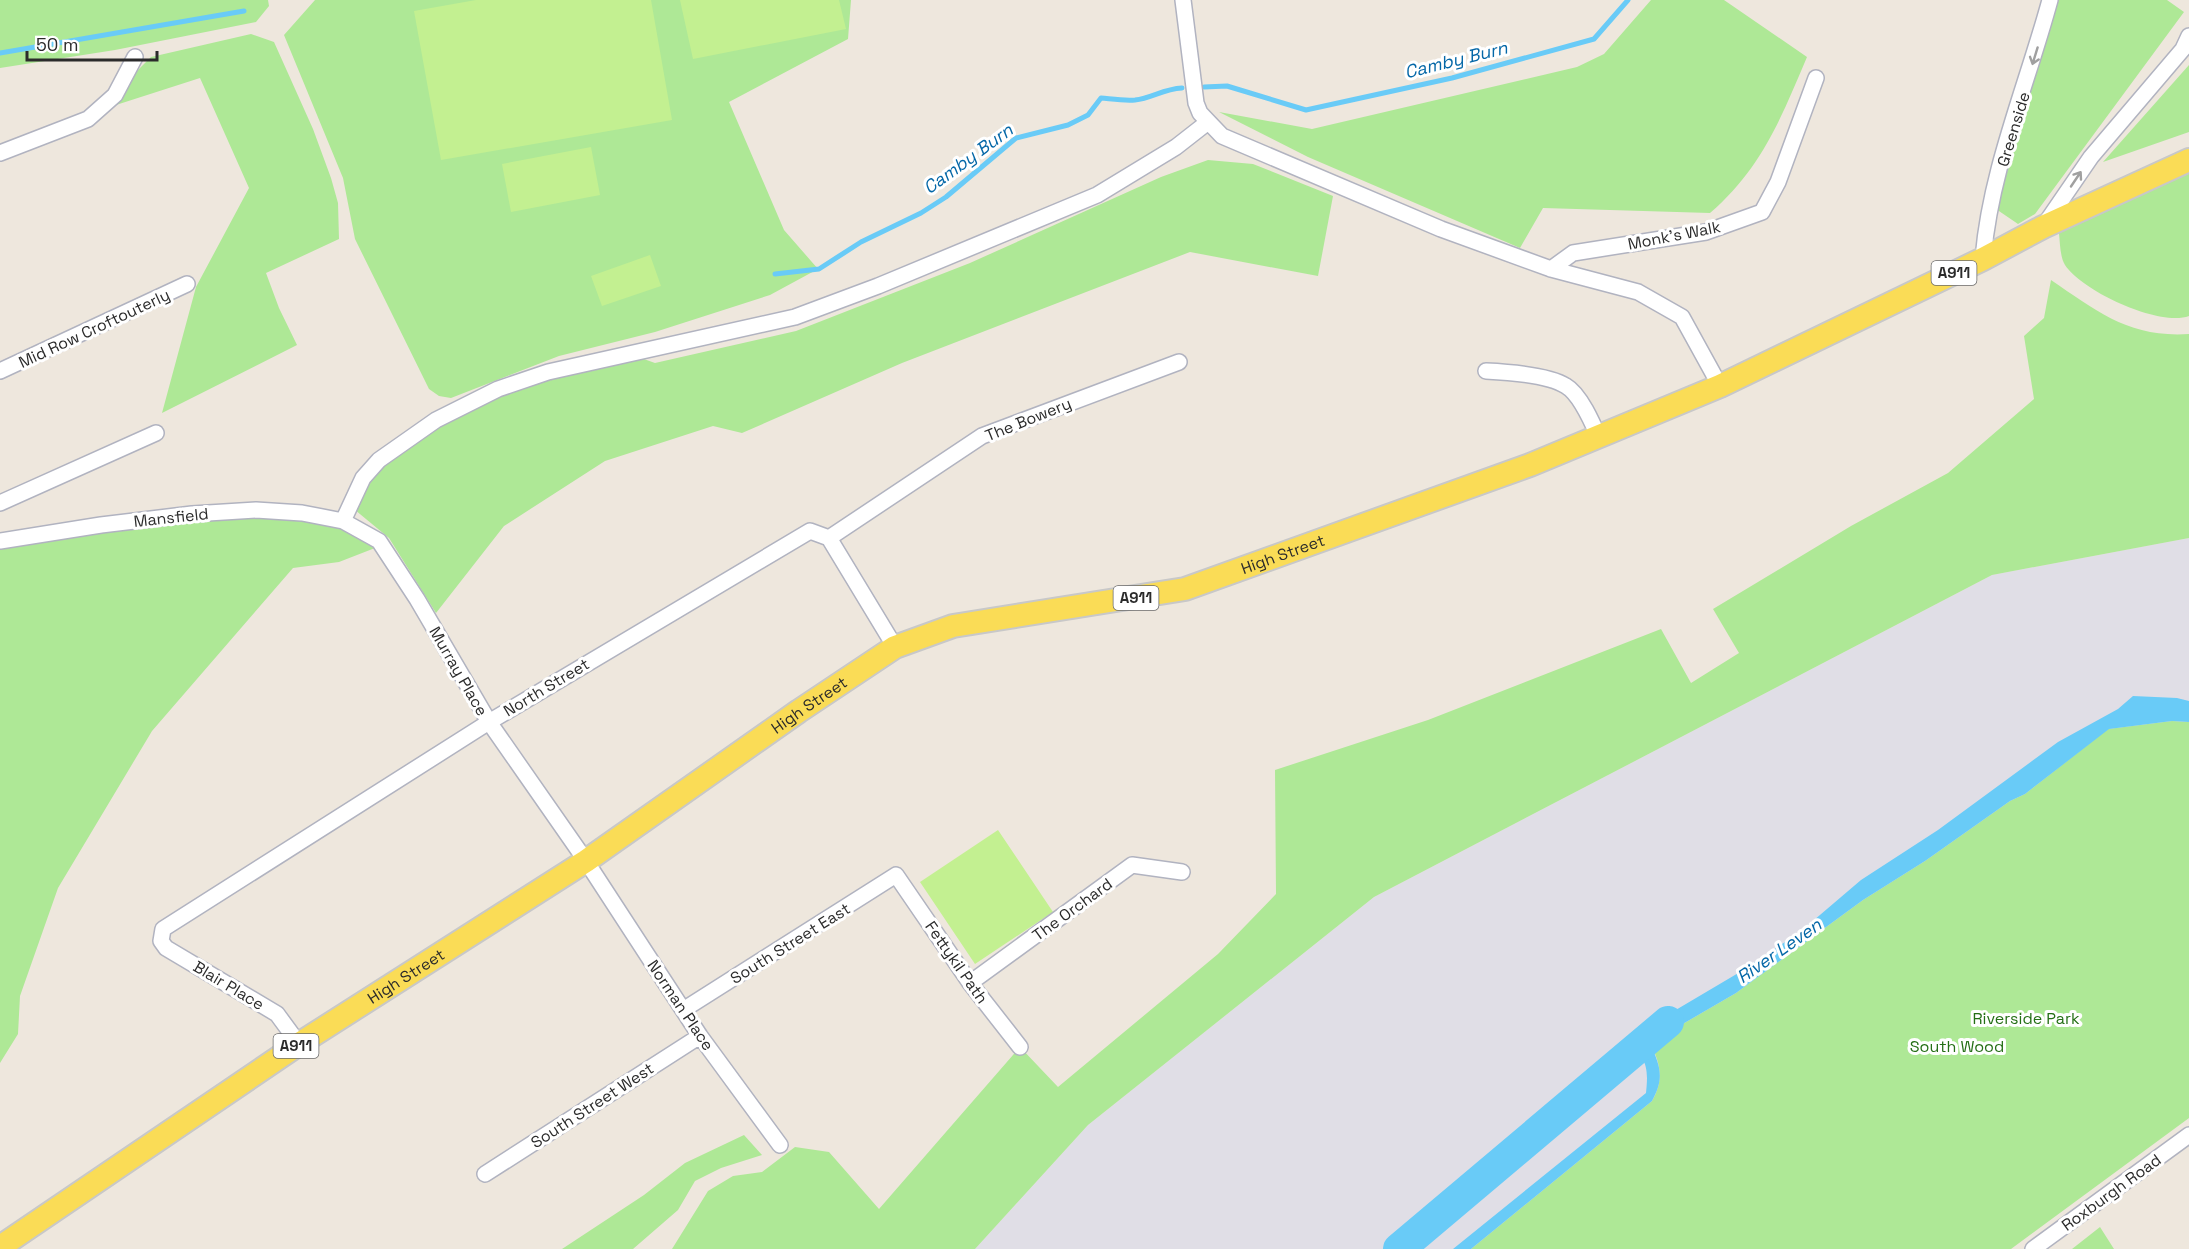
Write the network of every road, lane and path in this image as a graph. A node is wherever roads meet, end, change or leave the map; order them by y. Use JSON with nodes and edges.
{"nodes":[{"id":1,"x":1183,"y":0,"type":"edge"},
{"id":2,"x":2050,"y":0,"type":"edge"},
{"id":3,"x":2189,"y":36,"type":"edge"},
{"id":4,"x":135,"y":57,"type":"dead end"},
{"id":5,"x":1816,"y":78,"type":"dead end"},
{"id":6,"x":1208,"y":122,"type":"junction"},
{"id":7,"x":0,"y":153,"type":"edge"},
{"id":8,"x":2189,"y":160,"type":"edge"},
{"id":9,"x":2043,"y":227,"type":"junction"},
{"id":10,"x":1983,"y":259,"type":"junction"},
{"id":11,"x":1551,"y":269,"type":"junction"},
{"id":12,"x":187,"y":284,"type":"dead end"},
{"id":13,"x":1179,"y":362,"type":"dead end"},
{"id":14,"x":0,"y":370,"type":"edge"},
{"id":15,"x":1486,"y":371,"type":"dead end"},
{"id":16,"x":1720,"y":386,"type":"junction"},
{"id":17,"x":156,"y":433,"type":"dead end"},
{"id":18,"x":1599,"y":438,"type":"junction"},
{"id":19,"x":0,"y":503,"type":"edge"},
{"id":20,"x":343,"y":521,"type":"junction"},
{"id":21,"x":829,"y":538,"type":"junction"},
{"id":22,"x":0,"y":541,"type":"edge"},
{"id":23,"x":895,"y":647,"type":"junction"},
{"id":24,"x":489,"y":722,"type":"junction"},
{"id":25,"x":586,"y":861,"type":"junction"},
{"id":26,"x":1182,"y":872,"type":"dead end"},
{"id":27,"x":896,"y":875,"type":"joint"},
{"id":28,"x":163,"y":929,"type":"joint"},
{"id":29,"x":970,"y":983,"type":"junction"},
{"id":30,"x":683,"y":1010,"type":"junction"},
{"id":31,"x":700,"y":1036,"type":"junction"},
{"id":32,"x":299,"y":1044,"type":"junction"},
{"id":33,"x":1020,"y":1047,"type":"dead end"},
{"id":34,"x":2189,"y":1135,"type":"edge"},
{"id":35,"x":780,"y":1145,"type":"dead end"},
{"id":36,"x":485,"y":1174,"type":"dead end"},
{"id":37,"x":0,"y":1247,"type":"edge"},
{"id":38,"x":2033,"y":1249,"type":"edge"}],
"edges":[{"from":1,"to":6,"type":"street"},
{"from":2,"to":10,"type":"street","name":"Greenside","one_way":true},
{"from":9,"to":3,"type":"street","one_way":true},
{"from":4,"to":7,"type":"street"},
{"from":5,"to":11,"type":"street","name":"Monk's Walk"},
{"from":6,"to":11,"type":"street"},
{"from":6,"to":20,"type":"street"},
{"from":8,"to":9,"type":"main road","number":"A911"},
{"from":9,"to":10,"type":"main road","number":"A911"},
{"from":10,"to":16,"type":"main road","number":"A911"},
{"from":11,"to":16,"type":"street"},
{"from":12,"to":14,"type":"street","name":"Mid Row Croftouterly"},
{"from":13,"to":21,"type":"street","name":"The Bowery"},
{"from":15,"to":18,"type":"street"},
{"from":16,"to":18,"type":"main road","name":"High Street","number":"A911"},
{"from":17,"to":19,"type":"street"},
{"from":18,"to":23,"type":"main road","name":"High Street","number":"A911"},
{"from":20,"to":22,"type":"street","name":"Mansfield"},
{"from":20,"to":24,"type":"street","name":"Murray Place"},
{"from":21,"to":23,"type":"street"},
{"from":21,"to":24,"type":"street","name":"North Street"},
{"from":23,"to":25,"type":"main road","name":"High Street","number":"A911"},
{"from":24,"to":25,"type":"street","name":"Murray Place"},
{"from":24,"to":28,"type":"street","name":"North Street"},
{"from":25,"to":30,"type":"street","name":"Norman Place"},
{"from":25,"to":32,"type":"main road","name":"High Street","number":"A911"},
{"from":26,"to":29,"type":"street","name":"The Orchard"},
{"from":27,"to":29,"type":"street","name":"Fettykil Path"},
{"from":27,"to":30,"type":"street","name":"South Street East"},
{"from":28,"to":32,"type":"street","name":"Blair Place"},
{"from":29,"to":33,"type":"street","name":"Fettykil Path"},
{"from":30,"to":31,"type":"street","name":"Norman Place"},
{"from":31,"to":35,"type":"street","name":"Norman Place"},
{"from":31,"to":36,"type":"street","name":"South Street West"},
{"from":32,"to":37,"type":"main road","name":"High Street","number":"A911"},
{"from":34,"to":38,"type":"street","name":"Roxburgh Road"}]}
